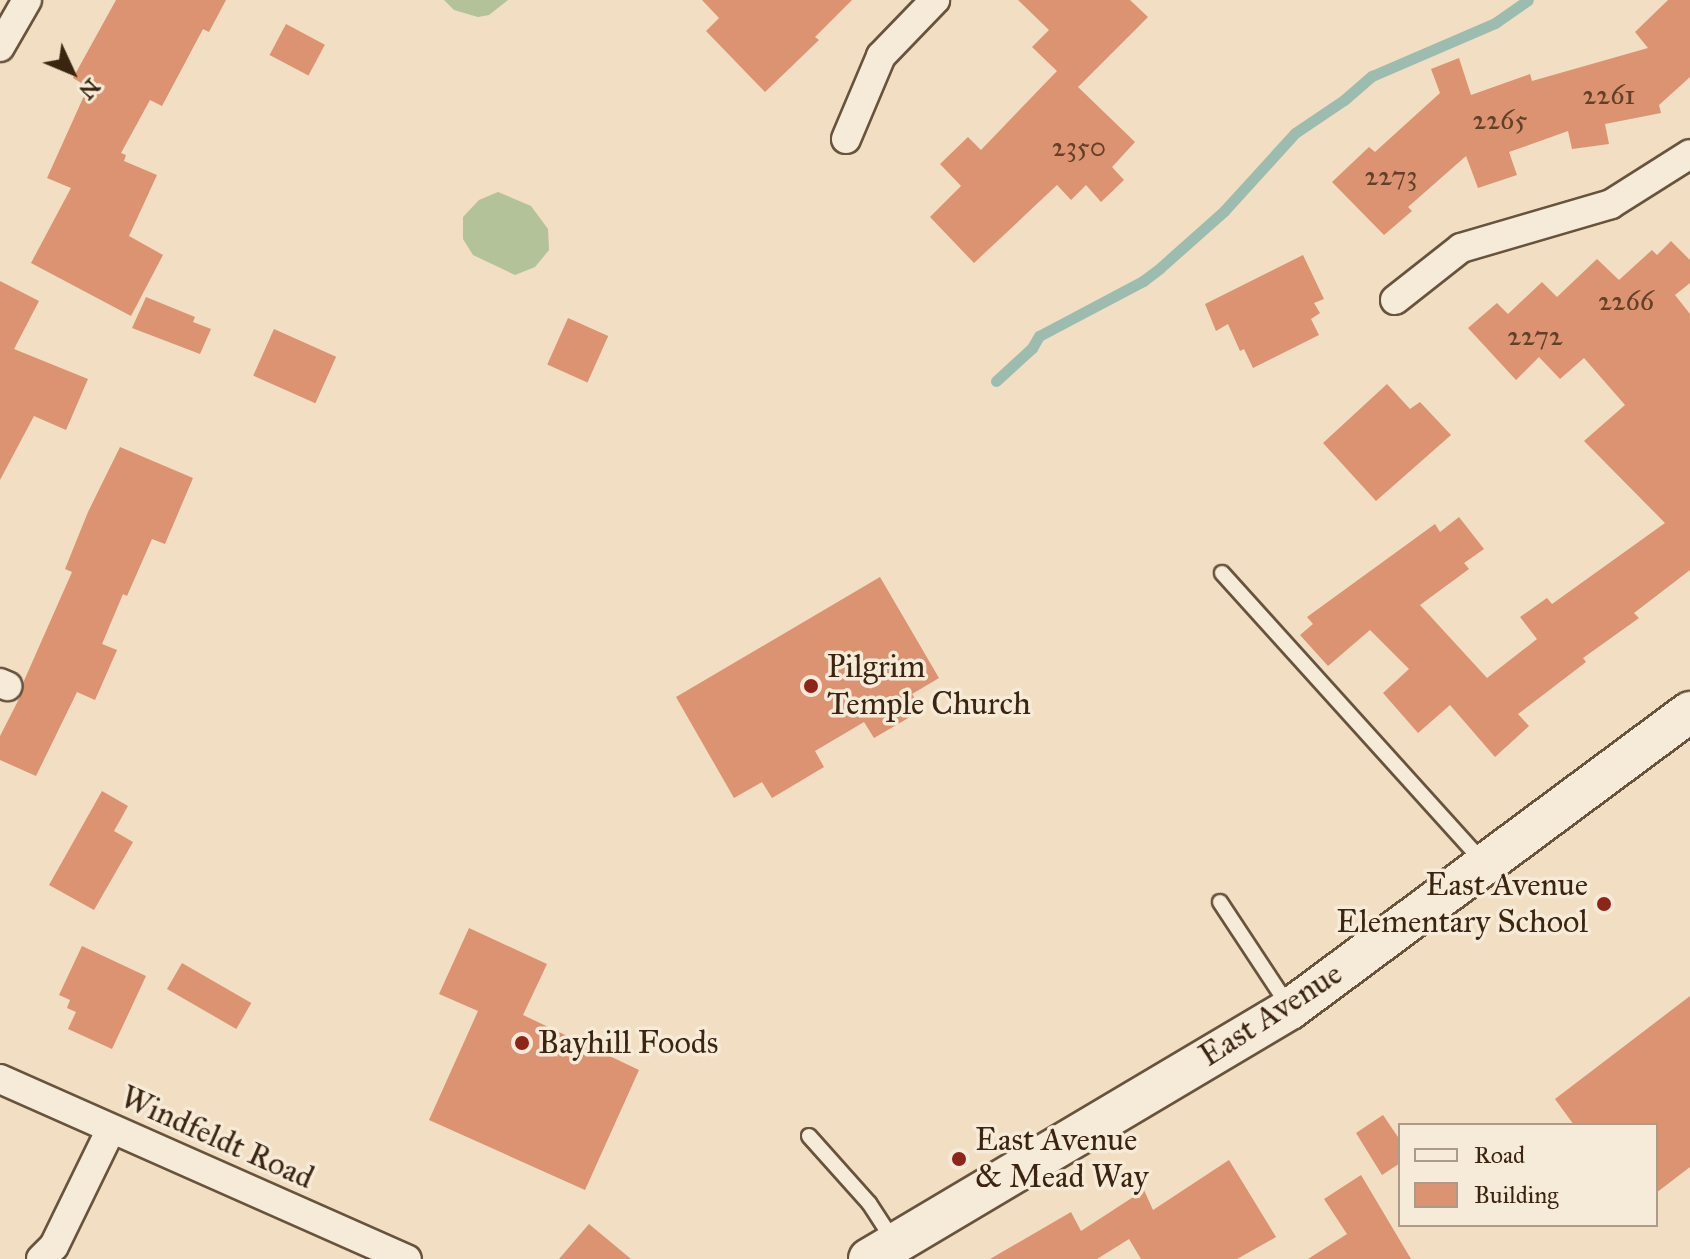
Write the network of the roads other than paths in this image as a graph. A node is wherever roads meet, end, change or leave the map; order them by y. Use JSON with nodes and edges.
{"nodes":[{"id":1,"x":27,"y":0,"type":"edge"},
{"id":2,"x":935,"y":0,"type":"edge"},
{"id":3,"x":0,"y":47,"type":"edge"},
{"id":4,"x":846,"y":139,"type":"dead end"},
{"id":5,"x":1690,"y":154,"type":"edge"},
{"id":6,"x":1395,"y":300,"type":"dead end"},
{"id":7,"x":1222,"y":573,"type":"dead end"},
{"id":8,"x":1690,"y":712,"type":"edge"},
{"id":9,"x":1485,"y":864,"type":"junction"},
{"id":10,"x":1220,"y":902,"type":"dead end"},
{"id":11,"x":1290,"y":1009,"type":"junction"},
{"id":12,"x":0,"y":1079,"type":"edge"},
{"id":13,"x":111,"y":1129,"type":"junction"},
{"id":14,"x":809,"y":1136,"type":"dead end"},
{"id":15,"x":889,"y":1254,"type":"edge"},
{"id":16,"x":41,"y":1259,"type":"edge"},
{"id":17,"x":407,"y":1259,"type":"edge"}],
"edges":[{"from":1,"to":3,"type":"street"},
{"from":2,"to":4,"type":"street"},
{"from":5,"to":6,"type":"street"},
{"from":7,"to":9,"type":"lane"},
{"from":8,"to":9,"type":"street","name":"East Avenue"},
{"from":9,"to":11,"type":"street","name":"East Avenue"},
{"from":10,"to":11,"type":"lane"},
{"from":11,"to":15,"type":"street","name":"East Avenue"},
{"from":12,"to":13,"type":"street","name":"Windfeldt Road"},
{"from":13,"to":16,"type":"street"},
{"from":13,"to":17,"type":"street","name":"Windfeldt Road"},
{"from":14,"to":15,"type":"lane"}]}
